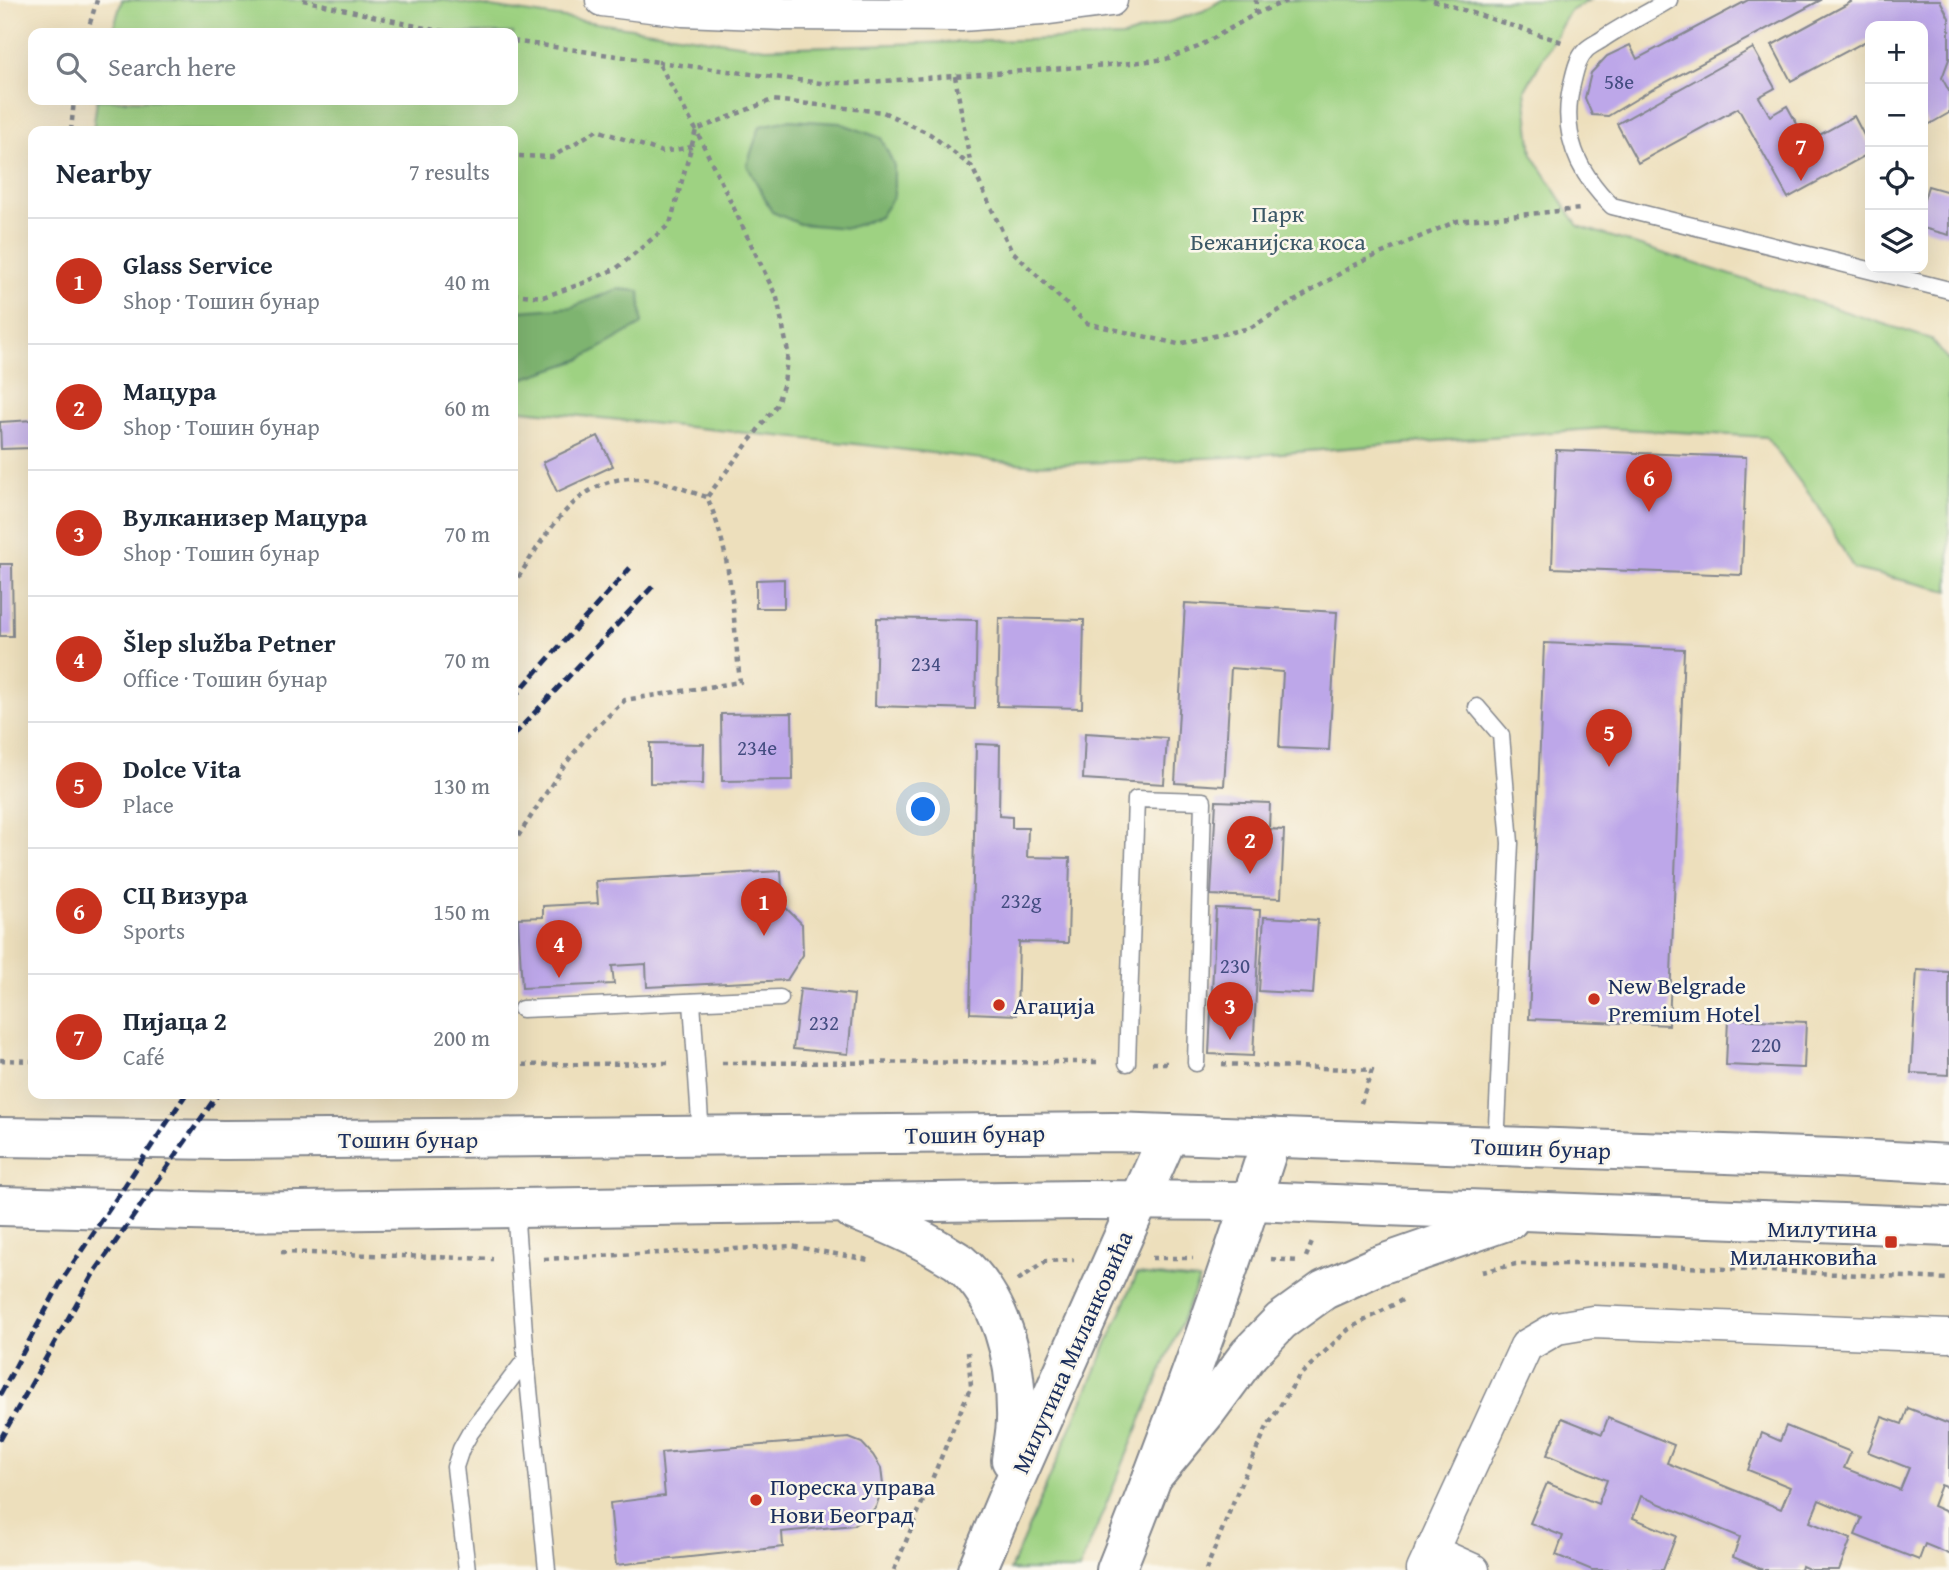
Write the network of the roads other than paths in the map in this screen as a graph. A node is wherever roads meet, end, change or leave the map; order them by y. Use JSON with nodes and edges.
{"nodes":[{"id":1,"x":602,"y":0,"type":"edge"},
{"id":2,"x":1111,"y":0,"type":"edge"},
{"id":3,"x":1670,"y":0,"type":"edge"},
{"id":4,"x":1949,"y":290,"type":"edge"},
{"id":5,"x":1477,"y":707,"type":"dead end"},
{"id":6,"x":780,"y":998,"type":"dead end"},
{"id":7,"x":692,"y":1002,"type":"junction"},
{"id":8,"x":522,"y":1009,"type":"dead end"},
{"id":9,"x":1127,"y":1063,"type":"road end"},
{"id":10,"x":1196,"y":1063,"type":"road end"},
{"id":11,"x":1169,"y":1134,"type":"junction"},
{"id":12,"x":702,"y":1136,"type":"junction"},
{"id":13,"x":0,"y":1138,"type":"edge"},
{"id":14,"x":1272,"y":1138,"type":"junction"},
{"id":15,"x":1496,"y":1147,"type":"junction"},
{"id":16,"x":1949,"y":1164,"type":"edge"},
{"id":17,"x":1140,"y":1201,"type":"junction"},
{"id":18,"x":1252,"y":1201,"type":"junction"},
{"id":19,"x":838,"y":1205,"type":"junction"},
{"id":20,"x":0,"y":1206,"type":"edge"},
{"id":21,"x":515,"y":1208,"type":"junction"},
{"id":22,"x":1533,"y":1212,"type":"junction"},
{"id":23,"x":1949,"y":1227,"type":"edge"},
{"id":24,"x":1949,"y":1336,"type":"edge"},
{"id":25,"x":526,"y":1359,"type":"junction"},
{"id":26,"x":1153,"y":1476,"type":"junction"},
{"id":27,"x":1008,"y":1496,"type":"junction"},
{"id":28,"x":1427,"y":1561,"type":"edge"},
{"id":29,"x":467,"y":1570,"type":"edge"},
{"id":30,"x":547,"y":1570,"type":"edge"},
{"id":31,"x":977,"y":1570,"type":"edge"},
{"id":32,"x":1116,"y":1570,"type":"edge"},
{"id":33,"x":1473,"y":1570,"type":"edge"}],
"edges":[{"from":1,"to":2,"type":"street"},
{"from":3,"to":4,"type":"lane"},
{"from":5,"to":15,"type":"lane"},
{"from":6,"to":7,"type":"lane"},
{"from":7,"to":8,"type":"lane"},
{"from":7,"to":12,"type":"lane"},
{"from":9,"to":10,"type":"lane"},
{"from":11,"to":12,"type":"main road","name":"Тошин бунар"},
{"from":11,"to":14,"type":"main road","name":"Тошин бунар"},
{"from":11,"to":17,"type":"main road","name":"Милутина Миланковића"},
{"from":12,"to":13,"type":"main road","name":"Тошин бунар"},
{"from":14,"to":15,"type":"main road","name":"Тошин бунар"},
{"from":14,"to":18,"type":"main road"},
{"from":15,"to":16,"type":"main road","name":"Тошин бунар"},
{"from":17,"to":18,"type":"main road"},
{"from":17,"to":19,"type":"main road"},
{"from":17,"to":27,"type":"main road","name":"Милутина Миланковића"},
{"from":18,"to":22,"type":"main road"},
{"from":18,"to":26,"type":"main road"},
{"from":19,"to":21,"type":"main road"},
{"from":19,"to":27,"type":"main road"},
{"from":20,"to":21,"type":"main road"},
{"from":21,"to":25,"type":"lane"},
{"from":22,"to":23,"type":"main road"},
{"from":22,"to":26,"type":"main road"},
{"from":24,"to":28,"type":"street"},
{"from":25,"to":29,"type":"lane"},
{"from":25,"to":30,"type":"lane"},
{"from":26,"to":32,"type":"main road"},
{"from":27,"to":31,"type":"main road","name":"Милутина Миланковића"},
{"from":28,"to":33,"type":"street"}]}
